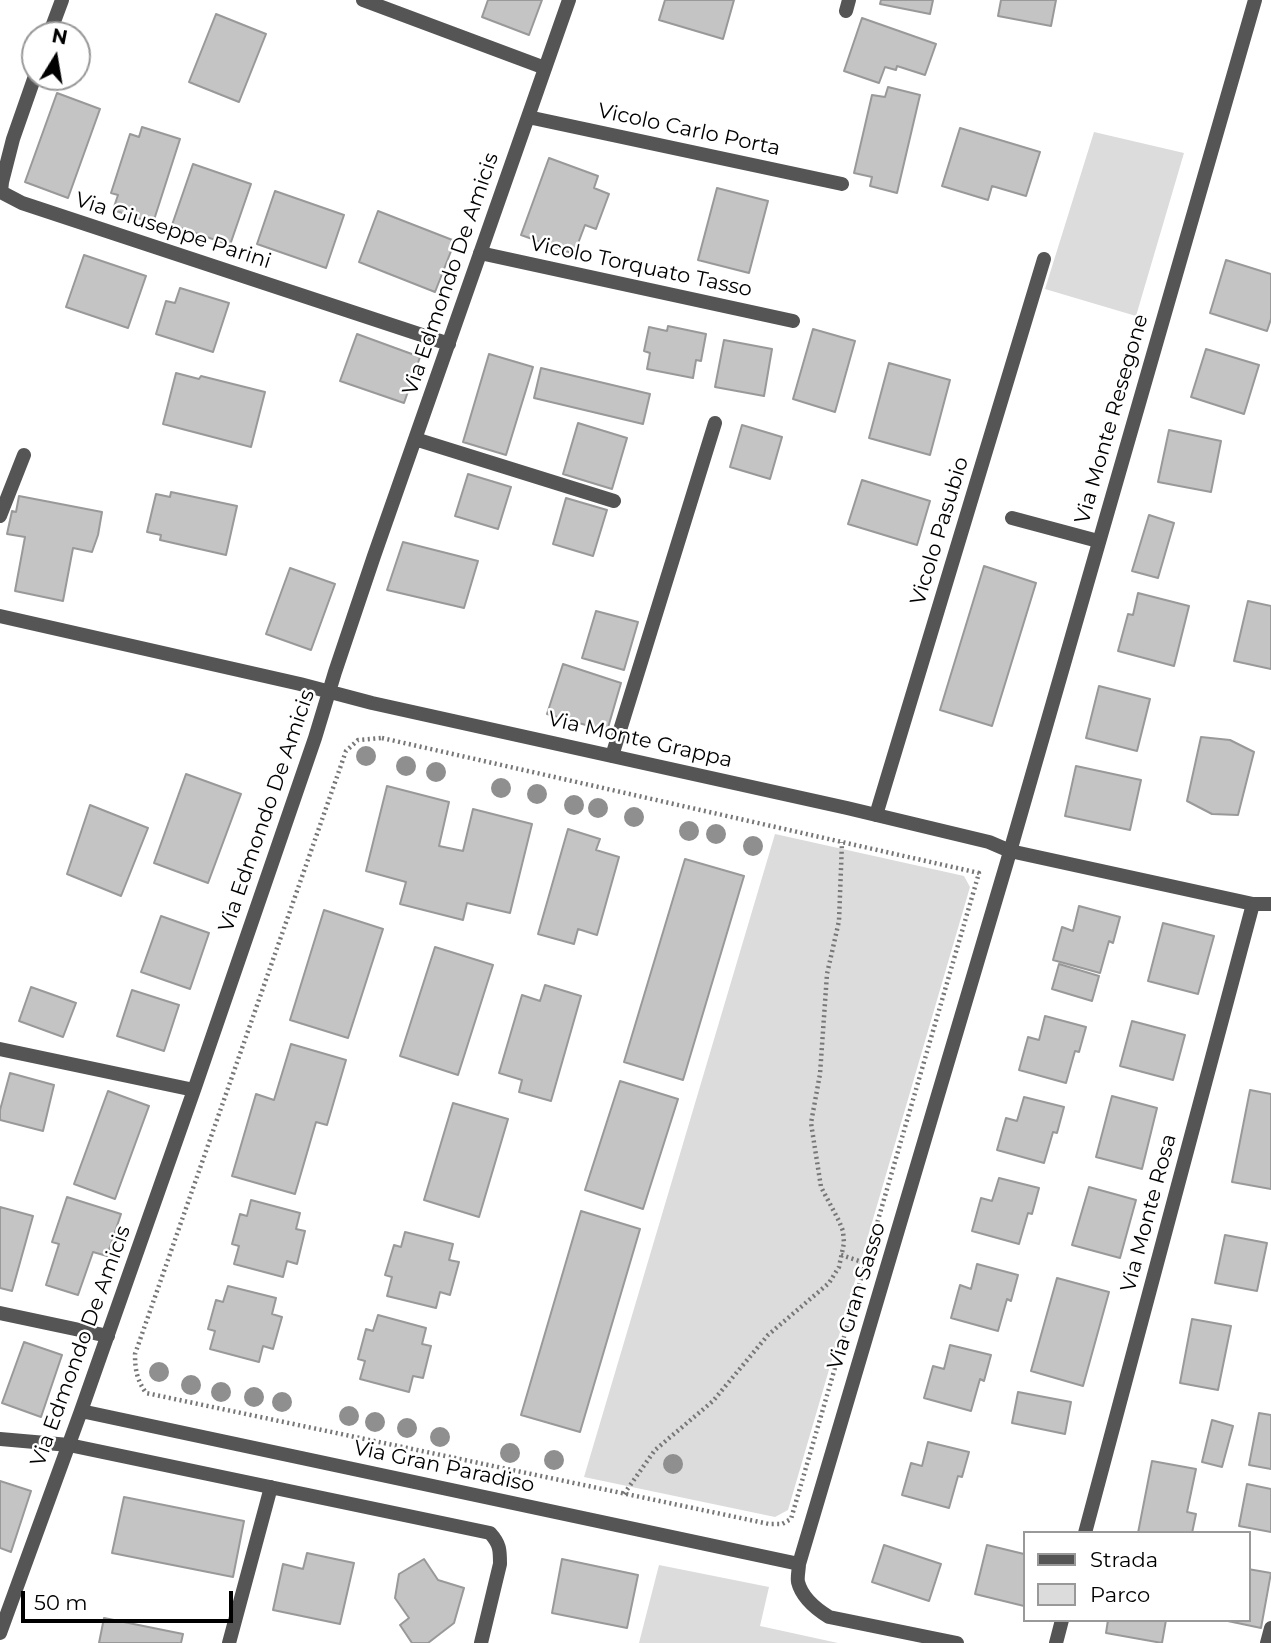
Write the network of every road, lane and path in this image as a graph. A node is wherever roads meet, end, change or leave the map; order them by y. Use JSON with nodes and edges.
{"nodes":[{"id":1,"x":62,"y":0,"type":"edge"},
{"id":2,"x":363,"y":0,"type":"edge"},
{"id":3,"x":569,"y":0,"type":"edge"},
{"id":4,"x":1255,"y":0,"type":"edge"},
{"id":5,"x":54,"y":21,"type":"edge"},
{"id":6,"x":545,"y":68,"type":"junction"},
{"id":7,"x":30,"y":91,"type":"edge"},
{"id":8,"x":528,"y":117,"type":"junction"},
{"id":9,"x":842,"y":184,"type":"dead end"},
{"id":10,"x":481,"y":253,"type":"junction"},
{"id":11,"x":1044,"y":259,"type":"dead end"},
{"id":12,"x":793,"y":321,"type":"dead end"},
{"id":13,"x":449,"y":344,"type":"junction"},
{"id":14,"x":715,"y":423,"type":"dead end"},
{"id":15,"x":415,"y":439,"type":"junction"},
{"id":16,"x":24,"y":455,"type":"dead end"},
{"id":17,"x":614,"y":501,"type":"dead end"},
{"id":18,"x":0,"y":516,"type":"edge"},
{"id":19,"x":1012,"y":517,"type":"dead end"},
{"id":20,"x":1098,"y":541,"type":"junction"},
{"id":21,"x":0,"y":616,"type":"edge"},
{"id":22,"x":330,"y":692,"type":"junction"},
{"id":23,"x":612,"y":756,"type":"junction"},
{"id":24,"x":876,"y":815,"type":"junction"},
{"id":25,"x":842,"y":842,"type":"junction"},
{"id":26,"x":1010,"y":851,"type":"junction"},
{"id":27,"x":973,"y":864,"type":"dead end"},
{"id":28,"x":971,"y":871,"type":"junction"},
{"id":29,"x":979,"y":873,"type":"dead end"},
{"id":30,"x":1253,"y":904,"type":"junction"},
{"id":31,"x":1271,"y":904,"type":"edge"},
{"id":32,"x":0,"y":1049,"type":"edge"},
{"id":33,"x":194,"y":1090,"type":"junction"},
{"id":34,"x":841,"y":1255,"type":"junction"},
{"id":35,"x":865,"y":1263,"type":"dead end"},
{"id":36,"x":0,"y":1313,"type":"edge"},
{"id":37,"x":107,"y":1336,"type":"junction"},
{"id":38,"x":81,"y":1411,"type":"junction"},
{"id":39,"x":0,"y":1439,"type":"edge"},
{"id":40,"x":69,"y":1445,"type":"junction"},
{"id":41,"x":271,"y":1487,"type":"junction"},
{"id":42,"x":624,"y":1494,"type":"junction"},
{"id":43,"x":791,"y":1519,"type":"dead end"},
{"id":44,"x":1086,"y":1531,"type":"edge"},
{"id":45,"x":799,"y":1564,"type":"junction"},
{"id":46,"x":1061,"y":1622,"type":"edge"},
{"id":47,"x":1271,"y":1628,"type":"edge"},
{"id":48,"x":0,"y":1633,"type":"edge"},
{"id":49,"x":229,"y":1643,"type":"edge"},
{"id":50,"x":481,"y":1643,"type":"edge"},
{"id":51,"x":957,"y":1643,"type":"edge"},
{"id":52,"x":1056,"y":1643,"type":"edge"},
{"id":53,"x":1267,"y":1643,"type":"edge"}],
"edges":[{"from":1,"to":5,"type":"street"},
{"from":2,"to":6,"type":"street"},
{"from":3,"to":6,"type":"street","name":"Via Edmondo De Amicis"},
{"from":4,"to":20,"type":"street","name":"Via Monte Resegone"},
{"from":6,"to":8,"type":"street","name":"Via Edmondo De Amicis"},
{"from":7,"to":13,"type":"street","name":"Via Giuseppe Parini"},
{"from":8,"to":9,"type":"street","name":"Vicolo Carlo Porta"},
{"from":8,"to":10,"type":"street","name":"Via Edmondo De Amicis"},
{"from":10,"to":12,"type":"street","name":"Vicolo Torquato Tasso"},
{"from":10,"to":13,"type":"street","name":"Via Edmondo De Amicis"},
{"from":11,"to":24,"type":"street","name":"Vicolo Pasubio"},
{"from":13,"to":15,"type":"street","name":"Via Edmondo De Amicis"},
{"from":14,"to":23,"type":"street"},
{"from":15,"to":17,"type":"street"},
{"from":15,"to":22,"type":"street","name":"Via Edmondo De Amicis"},
{"from":16,"to":18,"type":"street"},
{"from":19,"to":20,"type":"street"},
{"from":20,"to":26,"type":"street","name":"Via Monte Resegone"},
{"from":21,"to":22,"type":"street","name":"Via Monte Grappa"},
{"from":22,"to":23,"type":"street","name":"Via Monte Grappa"},
{"from":22,"to":33,"type":"street","name":"Via Edmondo De Amicis"},
{"from":23,"to":24,"type":"street","name":"Via Monte Grappa"},
{"from":24,"to":26,"type":"street","name":"Via Monte Grappa"},
{"from":25,"to":28,"type":"path"},
{"from":25,"to":34,"type":"path"},
{"from":25,"to":42,"type":"path"},
{"from":26,"to":30,"type":"street","name":"Via Monte Grappa"},
{"from":26,"to":45,"type":"street","name":"Via Gran Sasso"},
{"from":27,"to":28,"type":"path"},
{"from":28,"to":29,"type":"path"},
{"from":30,"to":31,"type":"street","name":"Via Monte Grappa"},
{"from":30,"to":44,"type":"street","name":"Via Monte Rosa"},
{"from":32,"to":33,"type":"street"},
{"from":33,"to":37,"type":"street","name":"Via Edmondo De Amicis"},
{"from":34,"to":35,"type":"path"},
{"from":34,"to":42,"type":"path"},
{"from":36,"to":37,"type":"street"},
{"from":37,"to":38,"type":"street","name":"Via Edmondo De Amicis"},
{"from":38,"to":40,"type":"street","name":"Via Edmondo De Amicis"},
{"from":38,"to":45,"type":"street","name":"Via Gran Paradiso"},
{"from":39,"to":40,"type":"street"},
{"from":40,"to":41,"type":"street"},
{"from":40,"to":48,"type":"street","name":"Via Edmondo De Amicis"},
{"from":41,"to":49,"type":"street"},
{"from":41,"to":50,"type":"street"},
{"from":42,"to":43,"type":"path"},
{"from":45,"to":51,"type":"street","name":"Via Gran Sasso"},
{"from":46,"to":52,"type":"street"},
{"from":47,"to":53,"type":"street"}]}
